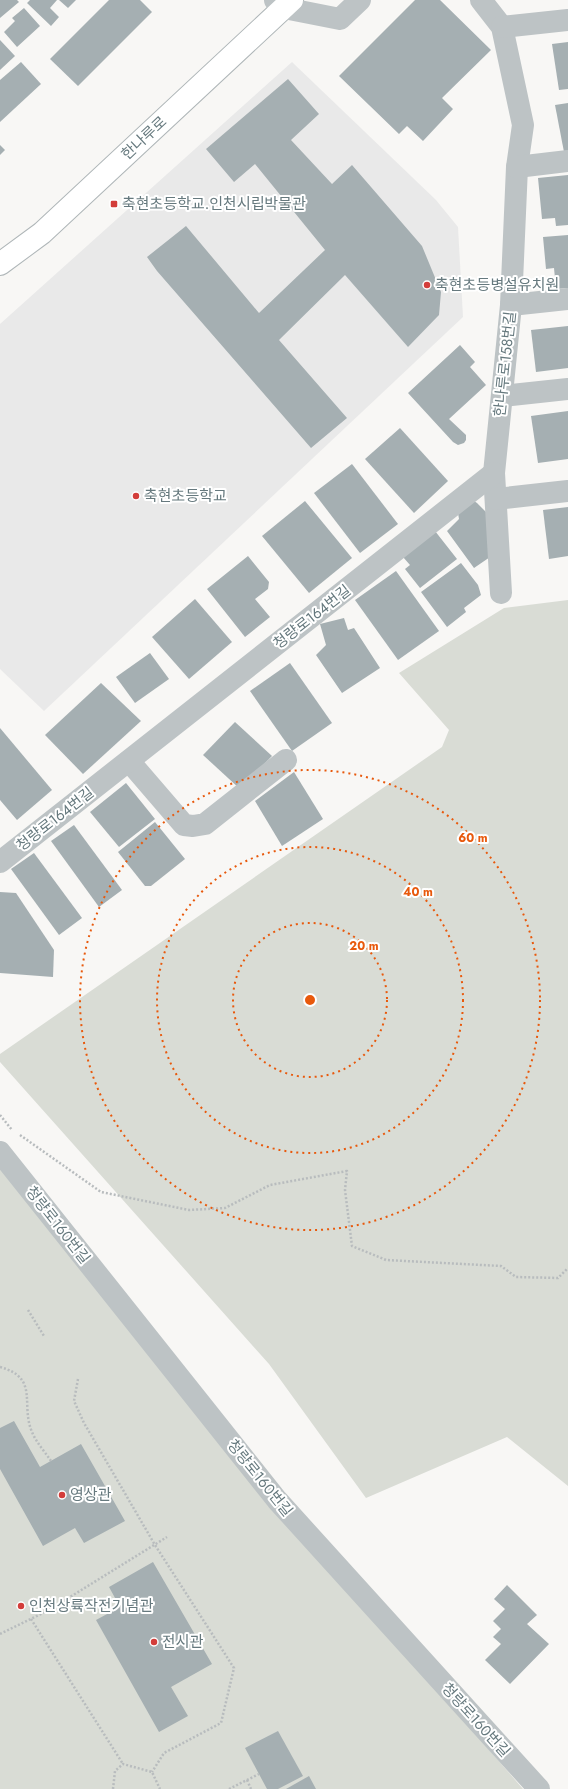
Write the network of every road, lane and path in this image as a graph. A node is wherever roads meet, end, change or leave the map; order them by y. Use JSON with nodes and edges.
{"nodes":[{"id":1,"x":360,"y":0,"type":"edge"},
{"id":2,"x":481,"y":0,"type":"edge"},
{"id":3,"x":284,"y":3,"type":"edge"},
{"id":4,"x":568,"y":20,"type":"edge"},
{"id":5,"x":502,"y":27,"type":"junction"},
{"id":6,"x":568,"y":161,"type":"edge"},
{"id":7,"x":517,"y":167,"type":"junction"},
{"id":8,"x":0,"y":264,"type":"edge"},
{"id":9,"x":568,"y":299,"type":"edge"},
{"id":10,"x":511,"y":306,"type":"junction"},
{"id":11,"x":568,"y":389,"type":"edge"},
{"id":12,"x":502,"y":396,"type":"junction"},
{"id":13,"x":494,"y":473,"type":"junction"},
{"id":14,"x":568,"y":491,"type":"edge"},
{"id":15,"x":496,"y":499,"type":"junction"},
{"id":16,"x":501,"y":593,"type":"dead end"},
{"id":17,"x":129,"y":760,"type":"junction"},
{"id":18,"x":286,"y":760,"type":"dead end"},
{"id":19,"x":0,"y":862,"type":"edge"},
{"id":20,"x":0,"y":1115,"type":"edge"},
{"id":21,"x":0,"y":1152,"type":"edge"},
{"id":22,"x":568,"y":1268,"type":"edge"},
{"id":23,"x":28,"y":1310,"type":"dead end"},
{"id":24,"x":44,"y":1336,"type":"dead end"},
{"id":25,"x":0,"y":1367,"type":"edge"},
{"id":26,"x":78,"y":1379,"type":"dead end"},
{"id":27,"x":51,"y":1461,"type":"dead end"},
{"id":28,"x":167,"y":1537,"type":"dead end"},
{"id":29,"x":155,"y":1545,"type":"junction"},
{"id":30,"x":31,"y":1618,"type":"junction"},
{"id":31,"x":0,"y":1634,"type":"edge"},
{"id":32,"x":123,"y":1764,"type":"junction"},
{"id":33,"x":152,"y":1772,"type":"junction"},
{"id":34,"x":259,"y":1774,"type":"dead end"},
{"id":35,"x":246,"y":1780,"type":"junction"},
{"id":36,"x":113,"y":1789,"type":"edge"},
{"id":37,"x":160,"y":1789,"type":"edge"},
{"id":38,"x":229,"y":1789,"type":"edge"},
{"id":39,"x":251,"y":1789,"type":"edge"},
{"id":40,"x":539,"y":1789,"type":"edge"}],
"edges":[{"from":1,"to":3,"type":"street"},
{"from":2,"to":5,"type":"street","name":"한나루로158번길"},
{"from":3,"to":8,"type":"main road","name":"한나루로"},
{"from":4,"to":5,"type":"street"},
{"from":5,"to":7,"type":"street","name":"한나루로158번길"},
{"from":6,"to":7,"type":"street"},
{"from":7,"to":10,"type":"street","name":"한나루로158번길"},
{"from":9,"to":10,"type":"street"},
{"from":10,"to":12,"type":"street","name":"한나루로158번길"},
{"from":11,"to":12,"type":"street"},
{"from":12,"to":13,"type":"street","name":"한나루로158번길"},
{"from":13,"to":15,"type":"street","name":"한나루로158번길"},
{"from":13,"to":17,"type":"street","name":"청량로164번길"},
{"from":14,"to":15,"type":"street"},
{"from":15,"to":16,"type":"street","name":"한나루로158번길"},
{"from":17,"to":18,"type":"street"},
{"from":17,"to":19,"type":"street","name":"청량로164번길"},
{"from":20,"to":22,"type":"path"},
{"from":21,"to":40,"type":"street","name":"청량로160번길"},
{"from":23,"to":24,"type":"path"},
{"from":25,"to":27,"type":"path"},
{"from":26,"to":29,"type":"path"},
{"from":28,"to":29,"type":"path"},
{"from":29,"to":30,"type":"path"},
{"from":29,"to":33,"type":"path"},
{"from":30,"to":31,"type":"path"},
{"from":30,"to":32,"type":"path"},
{"from":32,"to":33,"type":"path"},
{"from":32,"to":36,"type":"path"},
{"from":33,"to":37,"type":"path"},
{"from":34,"to":35,"type":"path"},
{"from":35,"to":38,"type":"path"},
{"from":35,"to":39,"type":"path"}]}
